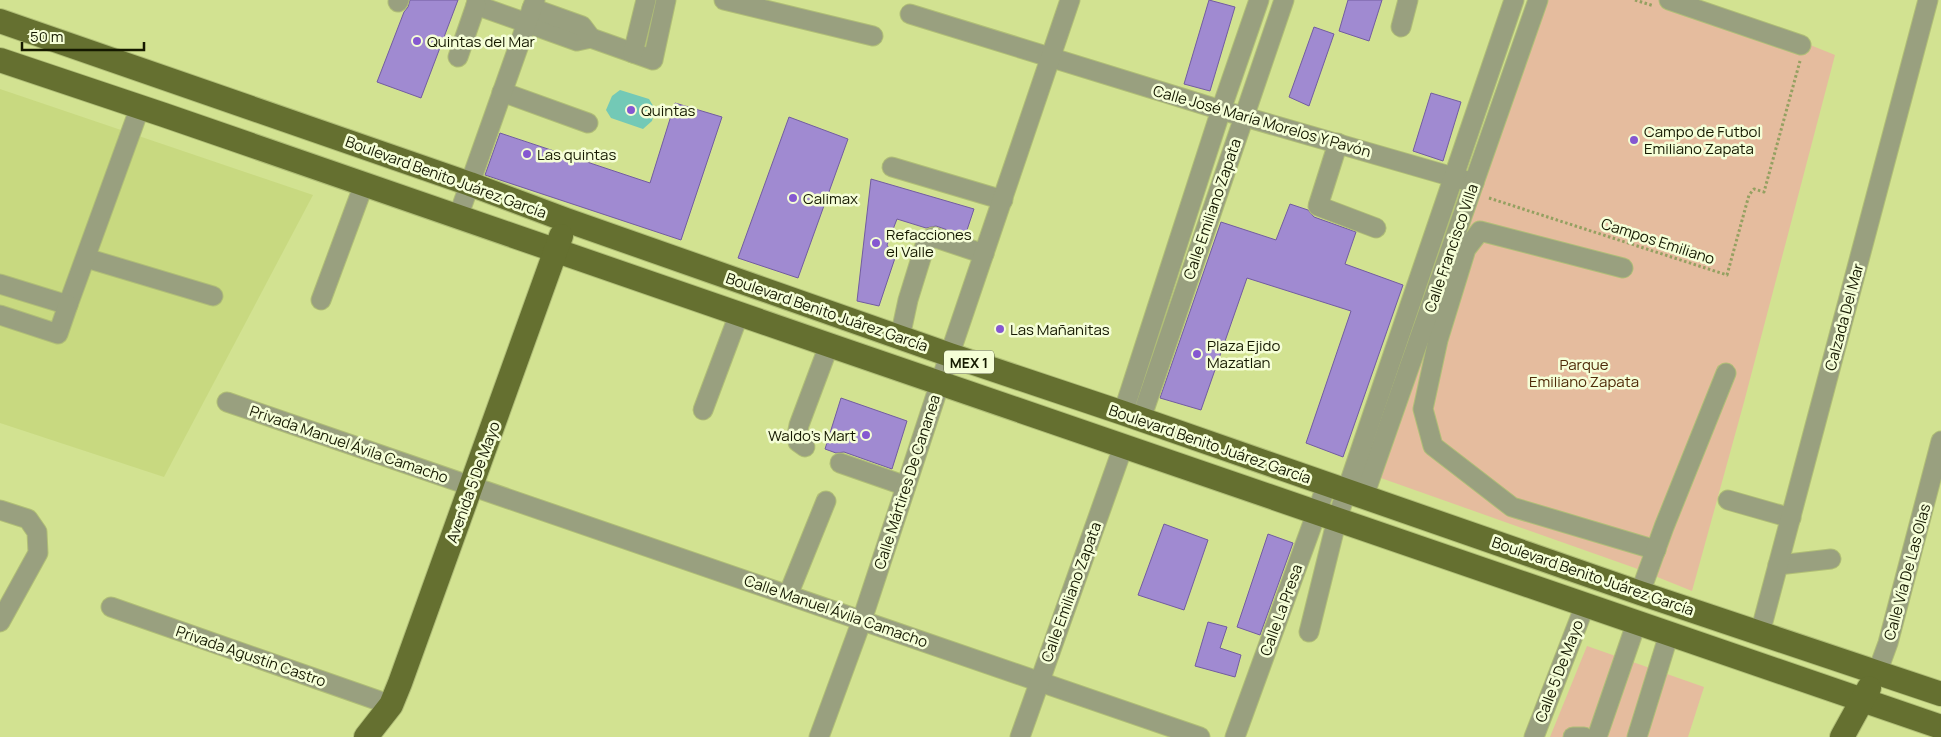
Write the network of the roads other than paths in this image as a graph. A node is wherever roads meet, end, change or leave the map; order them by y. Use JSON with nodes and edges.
{"nodes":[{"id":1,"x":646,"y":0,"type":"edge"},
{"id":2,"x":666,"y":0,"type":"edge"},
{"id":3,"x":724,"y":0,"type":"edge"},
{"id":4,"x":1070,"y":0,"type":"edge"},
{"id":5,"x":1259,"y":0,"type":"edge"},
{"id":6,"x":1284,"y":0,"type":"edge"},
{"id":7,"x":1408,"y":0,"type":"edge"},
{"id":8,"x":1514,"y":0,"type":"edge"},
{"id":9,"x":1538,"y":0,"type":"edge"},
{"id":10,"x":1669,"y":0,"type":"edge"},
{"id":11,"x":1928,"y":0,"type":"edge"},
{"id":12,"x":477,"y":2,"type":"edge"},
{"id":13,"x":531,"y":11,"type":"edge"},
{"id":14,"x":910,"y":14,"type":"dead end"},
{"id":15,"x":0,"y":21,"type":"edge"},
{"id":16,"x":1401,"y":27,"type":"dead end"},
{"id":17,"x":873,"y":36,"type":"dead end"},
{"id":18,"x":1801,"y":53,"type":"road end"},
{"id":19,"x":634,"y":54,"type":"junction"},
{"id":20,"x":458,"y":57,"type":"dead end"},
{"id":21,"x":1051,"y":58,"type":"junction"},
{"id":22,"x":0,"y":60,"type":"edge"},
{"id":23,"x":502,"y":92,"type":"junction"},
{"id":24,"x":140,"y":107,"type":"junction"},
{"id":25,"x":1221,"y":110,"type":"junction"},
{"id":26,"x":1244,"y":116,"type":"junction"},
{"id":27,"x":588,"y":123,"type":"dead end"},
{"id":28,"x":1338,"y":143,"type":"junction"},
{"id":29,"x":892,"y":167,"type":"dead end"},
{"id":30,"x":1454,"y":176,"type":"junction"},
{"id":31,"x":1474,"y":183,"type":"junction"},
{"id":32,"x":364,"y":184,"type":"junction"},
{"id":33,"x":470,"y":184,"type":"junction"},
{"id":34,"x":1003,"y":200,"type":"junction"},
{"id":35,"x":458,"y":217,"type":"junction"},
{"id":36,"x":566,"y":220,"type":"junction"},
{"id":37,"x":1376,"y":228,"type":"dead end"},
{"id":38,"x":556,"y":251,"type":"junction"},
{"id":39,"x":984,"y":254,"type":"junction"},
{"id":40,"x":86,"y":258,"type":"junction"},
{"id":41,"x":1623,"y":268,"type":"dead end"},
{"id":42,"x":0,"y":284,"type":"edge"},
{"id":43,"x":213,"y":296,"type":"dead end"},
{"id":44,"x":321,"y":300,"type":"dead end"},
{"id":45,"x":68,"y":305,"type":"junction"},
{"id":46,"x":739,"y":314,"type":"junction"},
{"id":47,"x":0,"y":315,"type":"edge"},
{"id":48,"x":900,"y":337,"type":"junction"},
{"id":49,"x":829,"y":346,"type":"junction"},
{"id":50,"x":950,"y":356,"type":"junction"},
{"id":51,"x":1726,"y":373,"type":"dead end"},
{"id":52,"x":940,"y":384,"type":"junction"},
{"id":53,"x":227,"y":402,"type":"dead end"},
{"id":54,"x":703,"y":410,"type":"dead end"},
{"id":55,"x":1132,"y":416,"type":"junction"},
{"id":56,"x":1941,"y":441,"type":"edge"},
{"id":57,"x":805,"y":447,"type":"dead end"},
{"id":58,"x":1123,"y":447,"type":"junction"},
{"id":59,"x":840,"y":464,"type":"dead end"},
{"id":60,"x":472,"y":485,"type":"junction"},
{"id":61,"x":906,"y":486,"type":"junction"},
{"id":62,"x":1346,"y":490,"type":"junction"},
{"id":63,"x":1728,"y":500,"type":"dead end"},
{"id":64,"x":826,"y":501,"type":"dead end"},
{"id":65,"x":0,"y":510,"type":"edge"},
{"id":66,"x":1327,"y":515,"type":"junction"},
{"id":67,"x":1791,"y":518,"type":"junction"},
{"id":68,"x":1656,"y":550,"type":"junction"},
{"id":69,"x":1831,"y":559,"type":"dead end"},
{"id":70,"x":1778,"y":565,"type":"junction"},
{"id":71,"x":1640,"y":593,"type":"junction"},
{"id":72,"x":788,"y":595,"type":"junction"},
{"id":73,"x":1585,"y":605,"type":"junction"},
{"id":74,"x":111,"y":607,"type":"dead end"},
{"id":75,"x":862,"y":620,"type":"junction"},
{"id":76,"x":0,"y":622,"type":"edge"},
{"id":77,"x":1636,"y":624,"type":"junction"},
{"id":78,"x":1308,"y":632,"type":"dead end"},
{"id":79,"x":1760,"y":633,"type":"junction"},
{"id":80,"x":1669,"y":634,"type":"junction"},
{"id":81,"x":1877,"y":673,"type":"junction"},
{"id":82,"x":1038,"y":681,"type":"junction"},
{"id":83,"x":1941,"y":694,"type":"edge"},
{"id":84,"x":1863,"y":700,"type":"junction"},
{"id":85,"x":391,"y":704,"type":"junction"},
{"id":86,"x":1941,"y":727,"type":"edge"},
{"id":87,"x":366,"y":737,"type":"edge"},
{"id":88,"x":819,"y":737,"type":"edge"},
{"id":89,"x":1020,"y":737,"type":"edge"},
{"id":90,"x":1200,"y":737,"type":"edge"},
{"id":91,"x":1235,"y":737,"type":"edge"},
{"id":92,"x":1534,"y":737,"type":"edge"},
{"id":93,"x":1573,"y":737,"type":"edge"},
{"id":94,"x":1584,"y":737,"type":"edge"},
{"id":95,"x":1597,"y":737,"type":"edge"},
{"id":96,"x":1637,"y":737,"type":"edge"},
{"id":97,"x":1842,"y":737,"type":"edge"}],
"edges":[{"from":1,"to":19,"type":"street"},
{"from":2,"to":19,"type":"street"},
{"from":3,"to":17,"type":"street"},
{"from":4,"to":21,"type":"street","name":"Calle Mártires De Cananea"},
{"from":5,"to":25,"type":"street","name":"Calle Emiliano Zapata"},
{"from":6,"to":26,"type":"street","name":"Calle Emiliano Zapata"},
{"from":7,"to":16,"type":"street"},
{"from":8,"to":30,"type":"street","name":"Calle Francisco Villa"},
{"from":9,"to":31,"type":"street","name":"Calle Francisco Villa"},
{"from":10,"to":18,"type":"street"},
{"from":11,"to":67,"type":"street","name":"Calzada Del Mar"},
{"from":12,"to":13,"type":"street"},
{"from":12,"to":20,"type":"street"},
{"from":13,"to":19,"type":"street"},
{"from":13,"to":23,"type":"street"},
{"from":14,"to":21,"type":"street","name":"Calle José María Morelos Y Pavón"},
{"from":15,"to":33,"type":"main road","name":"Boulevard Benito Juárez García","number":"MEX 1"},
{"from":21,"to":25,"type":"street","name":"Calle José María Morelos Y Pavón"},
{"from":21,"to":34,"type":"street","name":"Calle Mártires De Cananea"},
{"from":22,"to":24,"type":"main road","name":"Boulevard Benito Juárez García","number":"MEX 1"},
{"from":23,"to":27,"type":"street"},
{"from":23,"to":33,"type":"street"},
{"from":24,"to":32,"type":"main road","name":"Boulevard Benito Juárez García","number":"MEX 1"},
{"from":24,"to":40,"type":"street"},
{"from":25,"to":26,"type":"street","name":"Calle José María Morelos Y Pavón"},
{"from":25,"to":55,"type":"street","name":"Calle Emiliano Zapata"},
{"from":26,"to":28,"type":"street","name":"Calle José María Morelos Y Pavón"},
{"from":26,"to":55,"type":"street","name":"Calle Emiliano Zapata"},
{"from":28,"to":30,"type":"street","name":"Calle José María Morelos Y Pavón"},
{"from":28,"to":37,"type":"street"},
{"from":29,"to":34,"type":"street"},
{"from":30,"to":31,"type":"street","name":"Calle José María Morelos Y Pavón"},
{"from":30,"to":62,"type":"street","name":"Calle Francisco Villa"},
{"from":31,"to":62,"type":"street","name":"Calle Francisco Villa"},
{"from":32,"to":35,"type":"main road","name":"Boulevard Benito Juárez García","number":"MEX 1"},
{"from":32,"to":44,"type":"street"},
{"from":33,"to":35,"type":"street"},
{"from":33,"to":36,"type":"main road","name":"Boulevard Benito Juárez García","number":"MEX 1"},
{"from":34,"to":39,"type":"street","name":"Calle Mártires De Cananea"},
{"from":35,"to":38,"type":"main road","name":"Boulevard Benito Juárez García","number":"MEX 1"},
{"from":36,"to":38,"type":"main road","name":"Avenida 5 De Mayo"},
{"from":36,"to":48,"type":"main road","name":"Boulevard Benito Juárez García","number":"MEX 1"},
{"from":38,"to":46,"type":"main road","name":"Boulevard Benito Juárez García","number":"MEX 1"},
{"from":38,"to":60,"type":"main road","name":"Avenida 5 De Mayo"},
{"from":39,"to":48,"type":"street"},
{"from":39,"to":50,"type":"street","name":"Calle Mártires De Cananea"},
{"from":40,"to":43,"type":"street"},
{"from":40,"to":45,"type":"street"},
{"from":41,"to":68,"type":"street"},
{"from":42,"to":45,"type":"street"},
{"from":45,"to":47,"type":"street"},
{"from":46,"to":49,"type":"main road","name":"Boulevard Benito Juárez García","number":"MEX 1"},
{"from":46,"to":54,"type":"street"},
{"from":48,"to":50,"type":"main road","name":"Boulevard Benito Juárez García","number":"MEX 1"},
{"from":49,"to":52,"type":"main road","name":"Boulevard Benito Juárez García","number":"MEX 1"},
{"from":49,"to":57,"type":"street"},
{"from":50,"to":52,"type":"street","name":"Calle Mártires De Cananea"},
{"from":50,"to":55,"type":"main road","name":"Boulevard Benito Juárez García","number":"MEX 1"},
{"from":51,"to":68,"type":"street"},
{"from":52,"to":58,"type":"main road","name":"Boulevard Benito Juárez García","number":"MEX 1"},
{"from":52,"to":61,"type":"street","name":"Calle Mártires De Cananea"},
{"from":53,"to":60,"type":"street","name":"Privada Manuel Ávila Camacho"},
{"from":55,"to":62,"type":"main road","name":"Boulevard Benito Juárez García","number":"MEX 1"},
{"from":56,"to":81,"type":"street","name":"Calle Vía De Las Olas"},
{"from":58,"to":66,"type":"main road","name":"Boulevard Benito Juárez García","number":"MEX 1"},
{"from":58,"to":82,"type":"street","name":"Calle Emiliano Zapata"},
{"from":59,"to":61,"type":"street"},
{"from":60,"to":72,"type":"street","name":"Calle Manuel Ávila Camacho"},
{"from":60,"to":85,"type":"main road","name":"Avenida 5 De Mayo"},
{"from":61,"to":75,"type":"street","name":"Calle Mártires De Cananea"},
{"from":62,"to":66,"type":"street","name":"Calle La Presa"},
{"from":62,"to":71,"type":"main road","name":"Boulevard Benito Juárez García","number":"MEX 1"},
{"from":63,"to":67,"type":"street"},
{"from":64,"to":72,"type":"street"},
{"from":65,"to":76,"type":"street"},
{"from":66,"to":73,"type":"main road","name":"Boulevard Benito Juárez García","number":"MEX 1"},
{"from":66,"to":78,"type":"street"},
{"from":66,"to":91,"type":"street","name":"Calle La Presa"},
{"from":67,"to":70,"type":"street","name":"Calzada Del Mar"},
{"from":68,"to":71,"type":"street"},
{"from":69,"to":70,"type":"street"},
{"from":70,"to":79,"type":"street","name":"Calzada Del Mar"},
{"from":71,"to":79,"type":"main road","name":"Boulevard Benito Juárez García","number":"MEX 1"},
{"from":72,"to":75,"type":"street","name":"Calle Manuel Ávila Camacho"},
{"from":73,"to":77,"type":"main road","name":"Boulevard Benito Juárez García","number":"MEX 1"},
{"from":73,"to":92,"type":"street","name":"Calle 5 De Mayo"},
{"from":74,"to":85,"type":"street","name":"Privada Agustín Castro"},
{"from":75,"to":82,"type":"street","name":"Calle Manuel Ávila Camacho"},
{"from":75,"to":88,"type":"street","name":"Calle Mártires De Cananea"},
{"from":77,"to":80,"type":"main road","name":"Boulevard Benito Juárez García","number":"MEX 1"},
{"from":77,"to":95,"type":"street"},
{"from":79,"to":81,"type":"main road","name":"Boulevard Benito Juárez García","number":"MEX 1"},
{"from":80,"to":84,"type":"main road","name":"Boulevard Benito Juárez García","number":"MEX 1"},
{"from":80,"to":96,"type":"street"},
{"from":81,"to":83,"type":"main road","name":"Boulevard Benito Juárez García","number":"MEX 1"},
{"from":81,"to":84,"type":"main road"},
{"from":82,"to":89,"type":"street","name":"Calle Emiliano Zapata"},
{"from":82,"to":90,"type":"street","name":"Calle Manuel Ávila Camacho"},
{"from":84,"to":86,"type":"main road","name":"Boulevard Benito Juárez García","number":"MEX 1"},
{"from":84,"to":97,"type":"main road"},
{"from":85,"to":87,"type":"main road","name":"Avenida 5 De Mayo"},
{"from":93,"to":94,"type":"street"}]}
